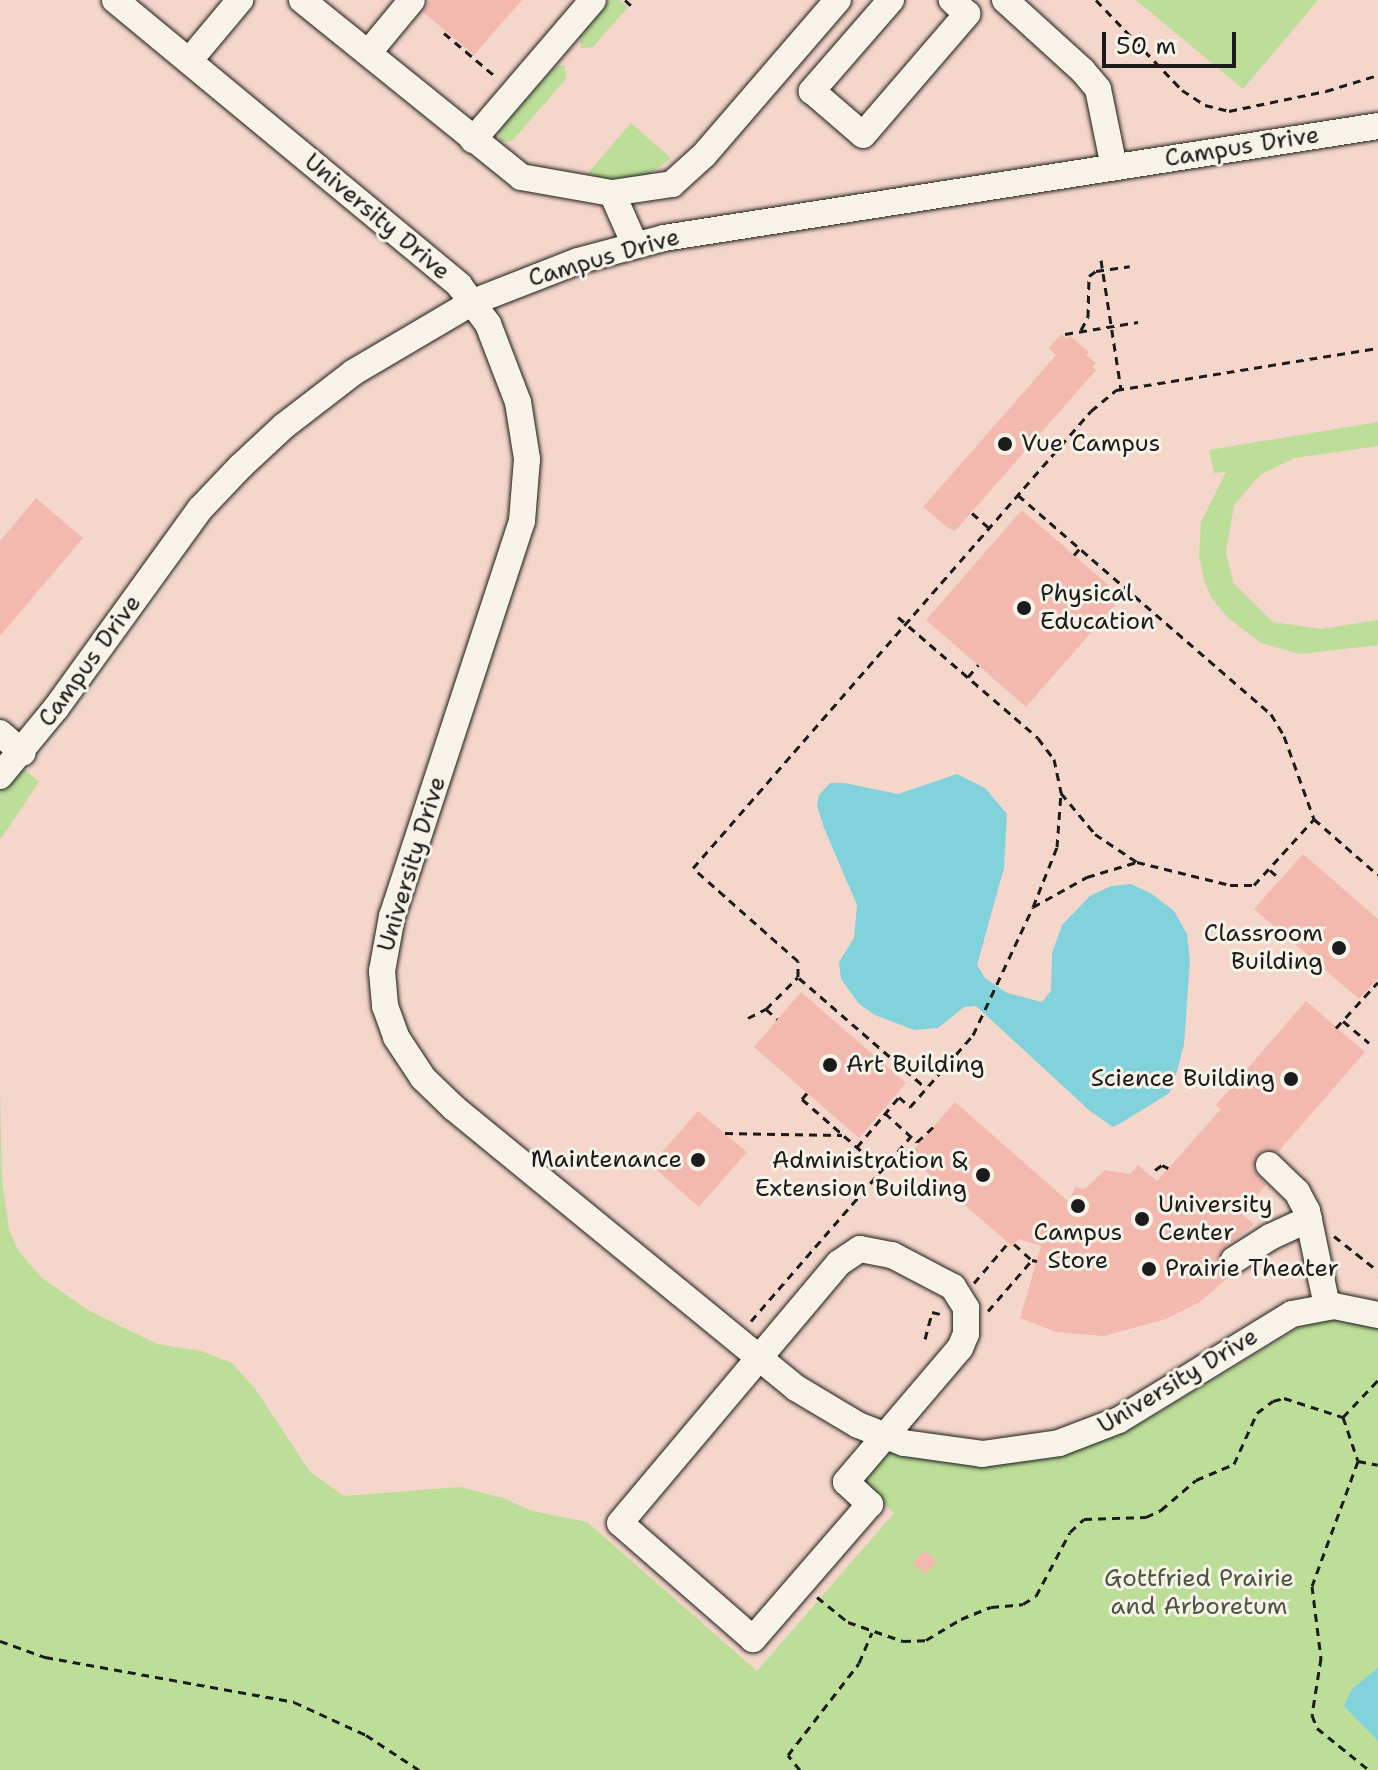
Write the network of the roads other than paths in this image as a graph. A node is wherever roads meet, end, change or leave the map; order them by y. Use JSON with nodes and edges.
{"nodes":[{"id":1,"x":115,"y":0,"type":"edge"},
{"id":2,"x":240,"y":0,"type":"edge"},
{"id":3,"x":302,"y":0,"type":"edge"},
{"id":4,"x":412,"y":0,"type":"edge"},
{"id":5,"x":593,"y":0,"type":"edge"},
{"id":6,"x":838,"y":0,"type":"edge"},
{"id":7,"x":891,"y":0,"type":"edge"},
{"id":8,"x":952,"y":0,"type":"edge"},
{"id":9,"x":1005,"y":0,"type":"edge"},
{"id":10,"x":808,"y":36,"type":"junction"},
{"id":11,"x":369,"y":52,"type":"junction"},
{"id":12,"x":189,"y":61,"type":"junction"},
{"id":13,"x":837,"y":62,"type":"junction"},
{"id":14,"x":1378,"y":126,"type":"edge"},
{"id":15,"x":473,"y":140,"type":"junction"},
{"id":16,"x":1114,"y":167,"type":"junction"},
{"id":17,"x":612,"y":193,"type":"junction"},
{"id":18,"x":635,"y":245,"type":"junction"},
{"id":19,"x":473,"y":302,"type":"junction"},
{"id":20,"x":0,"y":733,"type":"edge"},
{"id":21,"x":23,"y":753,"type":"junction"},
{"id":22,"x":0,"y":776,"type":"edge"},
{"id":23,"x":1269,"y":1165,"type":"dead end"},
{"id":24,"x":1309,"y":1219,"type":"junction"},
{"id":25,"x":1234,"y":1260,"type":"dead end"},
{"id":26,"x":1327,"y":1306,"type":"junction"},
{"id":27,"x":1378,"y":1315,"type":"edge"},
{"id":28,"x":759,"y":1359,"type":"junction"},
{"id":29,"x":884,"y":1436,"type":"junction"}],
"edges":[{"from":1,"to":12,"type":"street","name":"University Drive"},
{"from":2,"to":12,"type":"street"},
{"from":3,"to":11,"type":"street"},
{"from":4,"to":11,"type":"street"},
{"from":5,"to":15,"type":"street"},
{"from":6,"to":10,"type":"street"},
{"from":7,"to":13,"type":"street"},
{"from":8,"to":13,"type":"street"},
{"from":9,"to":16,"type":"street"},
{"from":10,"to":13,"type":"street"},
{"from":10,"to":17,"type":"street"},
{"from":11,"to":15,"type":"street"},
{"from":12,"to":19,"type":"street","name":"University Drive"},
{"from":14,"to":16,"type":"street","name":"Campus Drive"},
{"from":15,"to":17,"type":"street"},
{"from":16,"to":18,"type":"street","name":"Campus Drive"},
{"from":17,"to":18,"type":"street"},
{"from":18,"to":19,"type":"street","name":"Campus Drive"},
{"from":19,"to":21,"type":"street","name":"Campus Drive"},
{"from":19,"to":28,"type":"street","name":"University Drive"},
{"from":20,"to":21,"type":"street"},
{"from":21,"to":22,"type":"street","name":"Campus Drive"},
{"from":23,"to":24,"type":"street"},
{"from":24,"to":25,"type":"street"},
{"from":24,"to":26,"type":"street"},
{"from":26,"to":27,"type":"street","name":"University Drive"},
{"from":26,"to":29,"type":"street","name":"University Drive"},
{"from":28,"to":29,"type":"street","name":"University Drive"},
{"from":28,"to":29,"type":"street"},
{"from":28,"to":29,"type":"street"}]}
